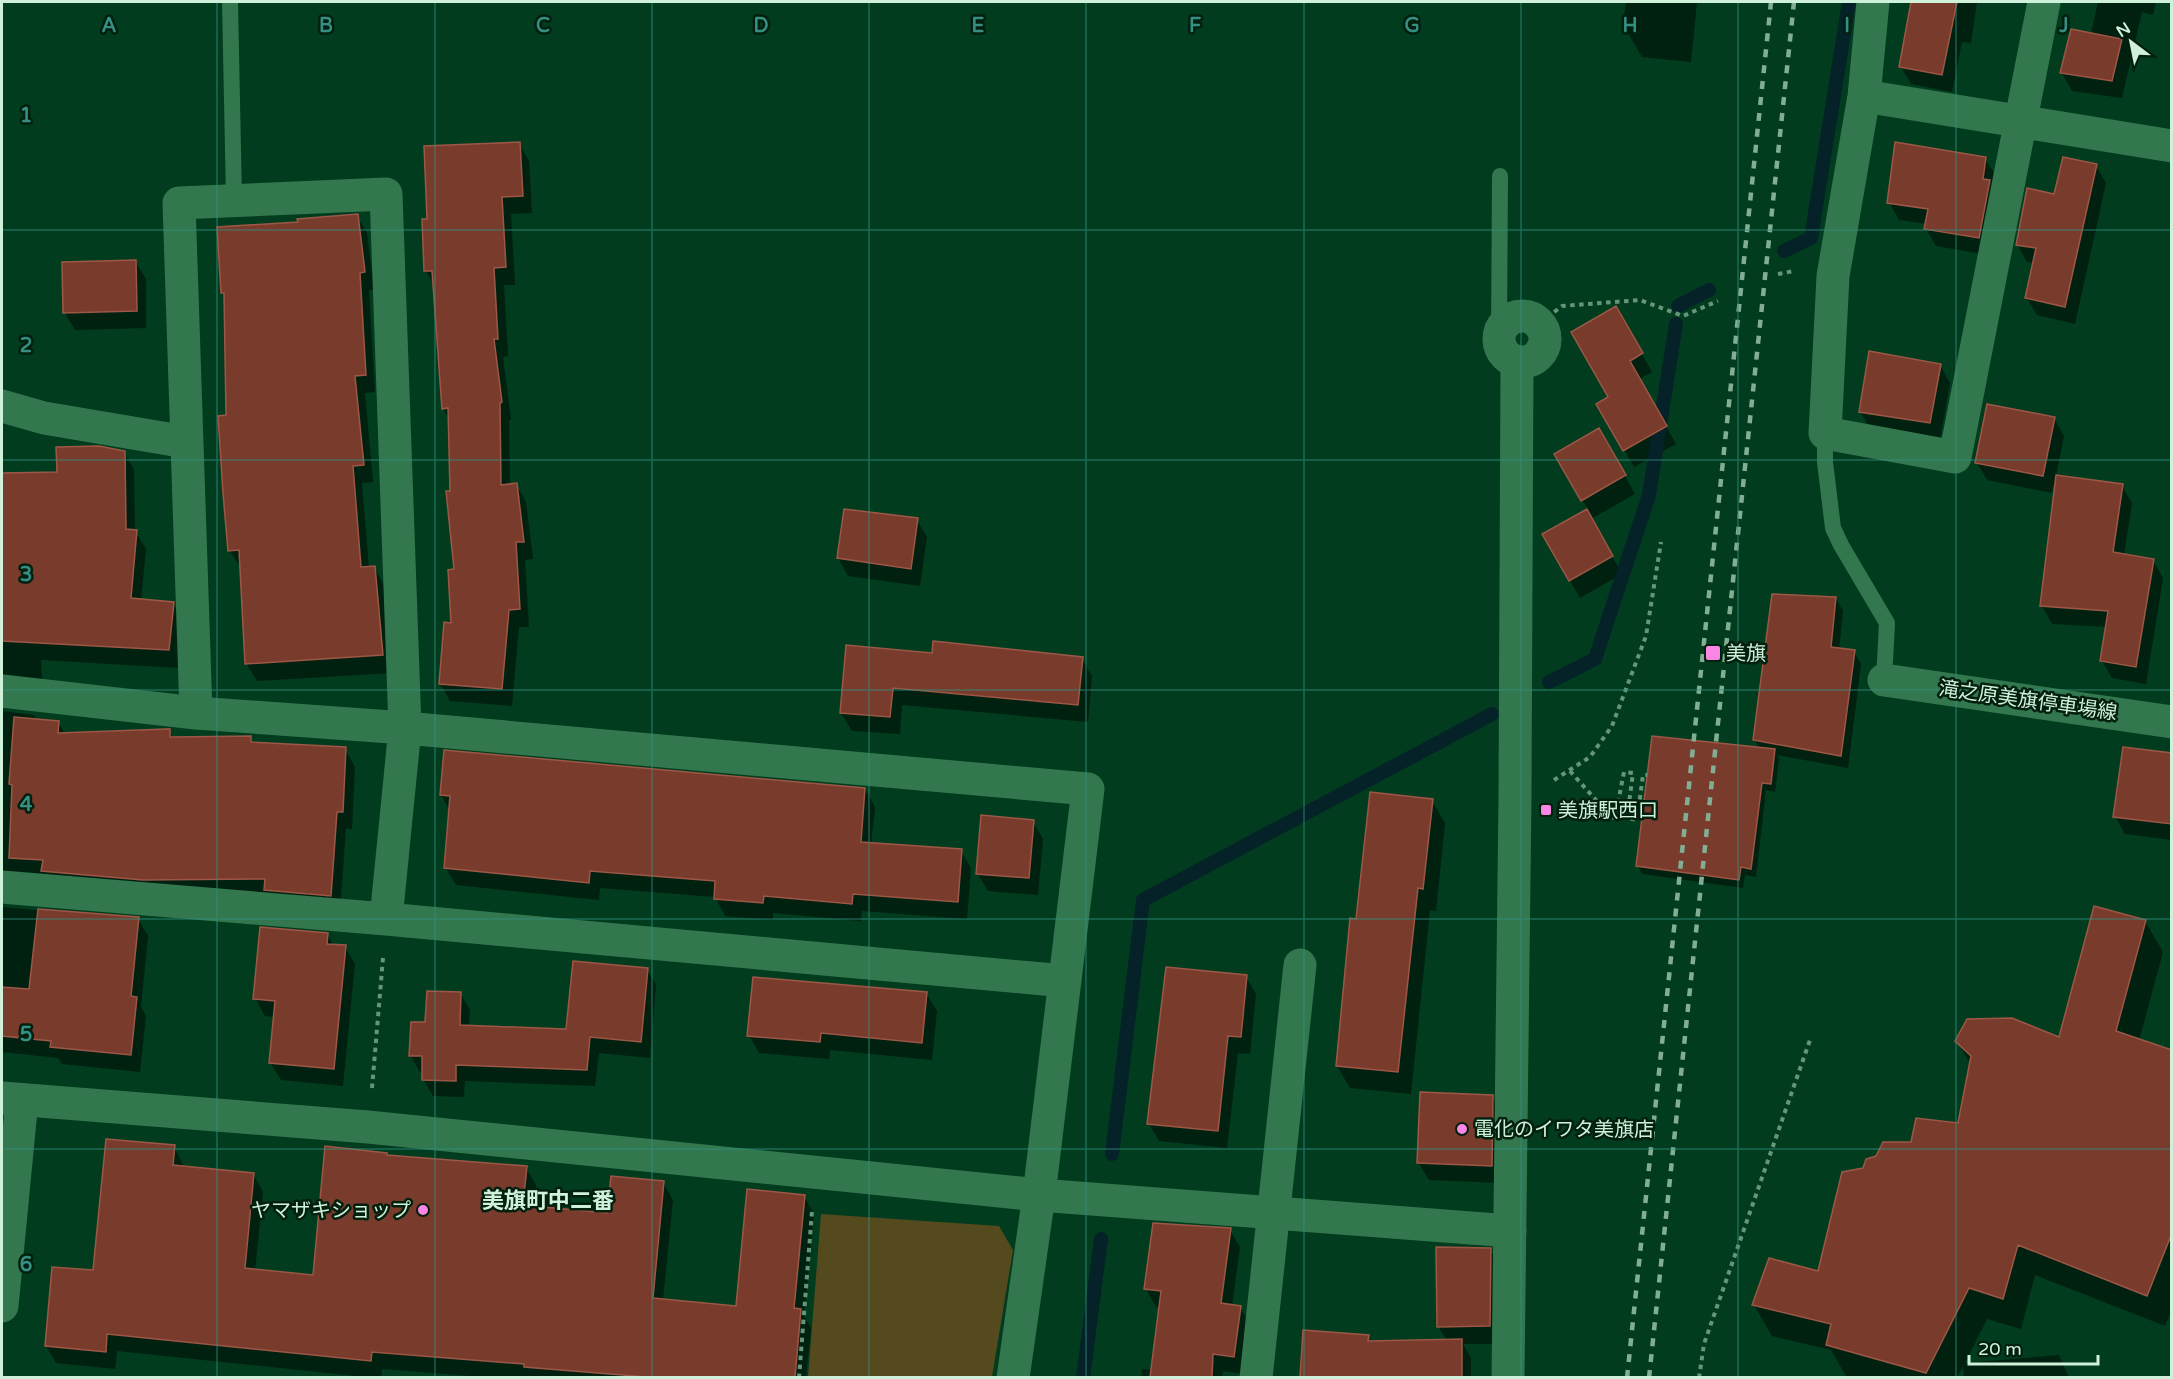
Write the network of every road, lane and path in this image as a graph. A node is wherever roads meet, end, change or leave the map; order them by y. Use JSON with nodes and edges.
{"nodes":[{"id":1,"x":230,"y":2,"type":"edge"},
{"id":2,"x":1874,"y":2,"type":"edge"},
{"id":3,"x":2044,"y":2,"type":"edge"},
{"id":4,"x":1864,"y":96,"type":"junction"},
{"id":5,"x":2021,"y":121,"type":"junction"},
{"id":6,"x":2172,"y":146,"type":"edge"},
{"id":7,"x":1500,"y":176,"type":"dead end"},
{"id":8,"x":234,"y":200,"type":"junction"},
{"id":9,"x":1718,"y":301,"type":"dead end"},
{"id":10,"x":1540,"y":323,"type":"joint"},
{"id":11,"x":1508,"y":350,"type":"junction"},
{"id":12,"x":2,"y":405,"type":"edge"},
{"id":13,"x":1825,"y":433,"type":"junction"},
{"id":14,"x":186,"y":442,"type":"junction"},
{"id":15,"x":1661,"y":542,"type":"dead end"},
{"id":16,"x":1884,"y":680,"type":"joint"},
{"id":17,"x":2,"y":691,"type":"edge"},
{"id":18,"x":196,"y":713,"type":"junction"},
{"id":19,"x":2172,"y":722,"type":"edge"},
{"id":20,"x":405,"y":728,"type":"junction"},
{"id":21,"x":1647,"y":776,"type":"dead end"},
{"id":22,"x":2,"y":887,"type":"edge"},
{"id":23,"x":386,"y":919,"type":"junction"},
{"id":24,"x":1300,"y":965,"type":"dead end"},
{"id":25,"x":1065,"y":981,"type":"junction"},
{"id":26,"x":1810,"y":1041,"type":"dead end"},
{"id":27,"x":12,"y":1099,"type":"edge"},
{"id":28,"x":368,"y":1127,"type":"junction"},
{"id":29,"x":1039,"y":1195,"type":"junction"},
{"id":30,"x":812,"y":1206,"type":"dead end"},
{"id":31,"x":1272,"y":1214,"type":"junction"},
{"id":32,"x":1510,"y":1232,"type":"junction"},
{"id":33,"x":2,"y":1306,"type":"edge"},
{"id":34,"x":799,"y":1377,"type":"edge"},
{"id":35,"x":1013,"y":1377,"type":"edge"},
{"id":36,"x":1256,"y":1377,"type":"edge"},
{"id":37,"x":1508,"y":1377,"type":"edge"},
{"id":38,"x":1699,"y":1377,"type":"edge"}],
"edges":[{"from":1,"to":8,"type":"lane"},
{"from":2,"to":4,"type":"street"},
{"from":3,"to":5,"type":"street"},
{"from":4,"to":5,"type":"street"},
{"from":4,"to":13,"type":"street"},
{"from":5,"to":6,"type":"street"},
{"from":5,"to":13,"type":"street"},
{"from":7,"to":11,"type":"lane"},
{"from":8,"to":14,"type":"street"},
{"from":8,"to":20,"type":"street"},
{"from":9,"to":10,"type":"path"},
{"from":10,"to":11,"type":"street"},
{"from":11,"to":32,"type":"street"},
{"from":12,"to":14,"type":"street"},
{"from":13,"to":16,"type":"lane"},
{"from":14,"to":18,"type":"street"},
{"from":15,"to":21,"type":"path"},
{"from":16,"to":19,"type":"street","name":"滝之原美旗停車場線"},
{"from":17,"to":18,"type":"street"},
{"from":18,"to":20,"type":"street"},
{"from":20,"to":23,"type":"street"},
{"from":20,"to":25,"type":"street"},
{"from":22,"to":23,"type":"street"},
{"from":23,"to":25,"type":"street"},
{"from":23,"to":28,"type":"path"},
{"from":24,"to":31,"type":"street"},
{"from":25,"to":29,"type":"street"},
{"from":26,"to":38,"type":"path"},
{"from":27,"to":28,"type":"street"},
{"from":27,"to":33,"type":"street"},
{"from":28,"to":29,"type":"street"},
{"from":29,"to":31,"type":"street"},
{"from":29,"to":35,"type":"street"},
{"from":30,"to":34,"type":"path"},
{"from":31,"to":32,"type":"street"},
{"from":31,"to":36,"type":"street"},
{"from":32,"to":37,"type":"street"}]}
